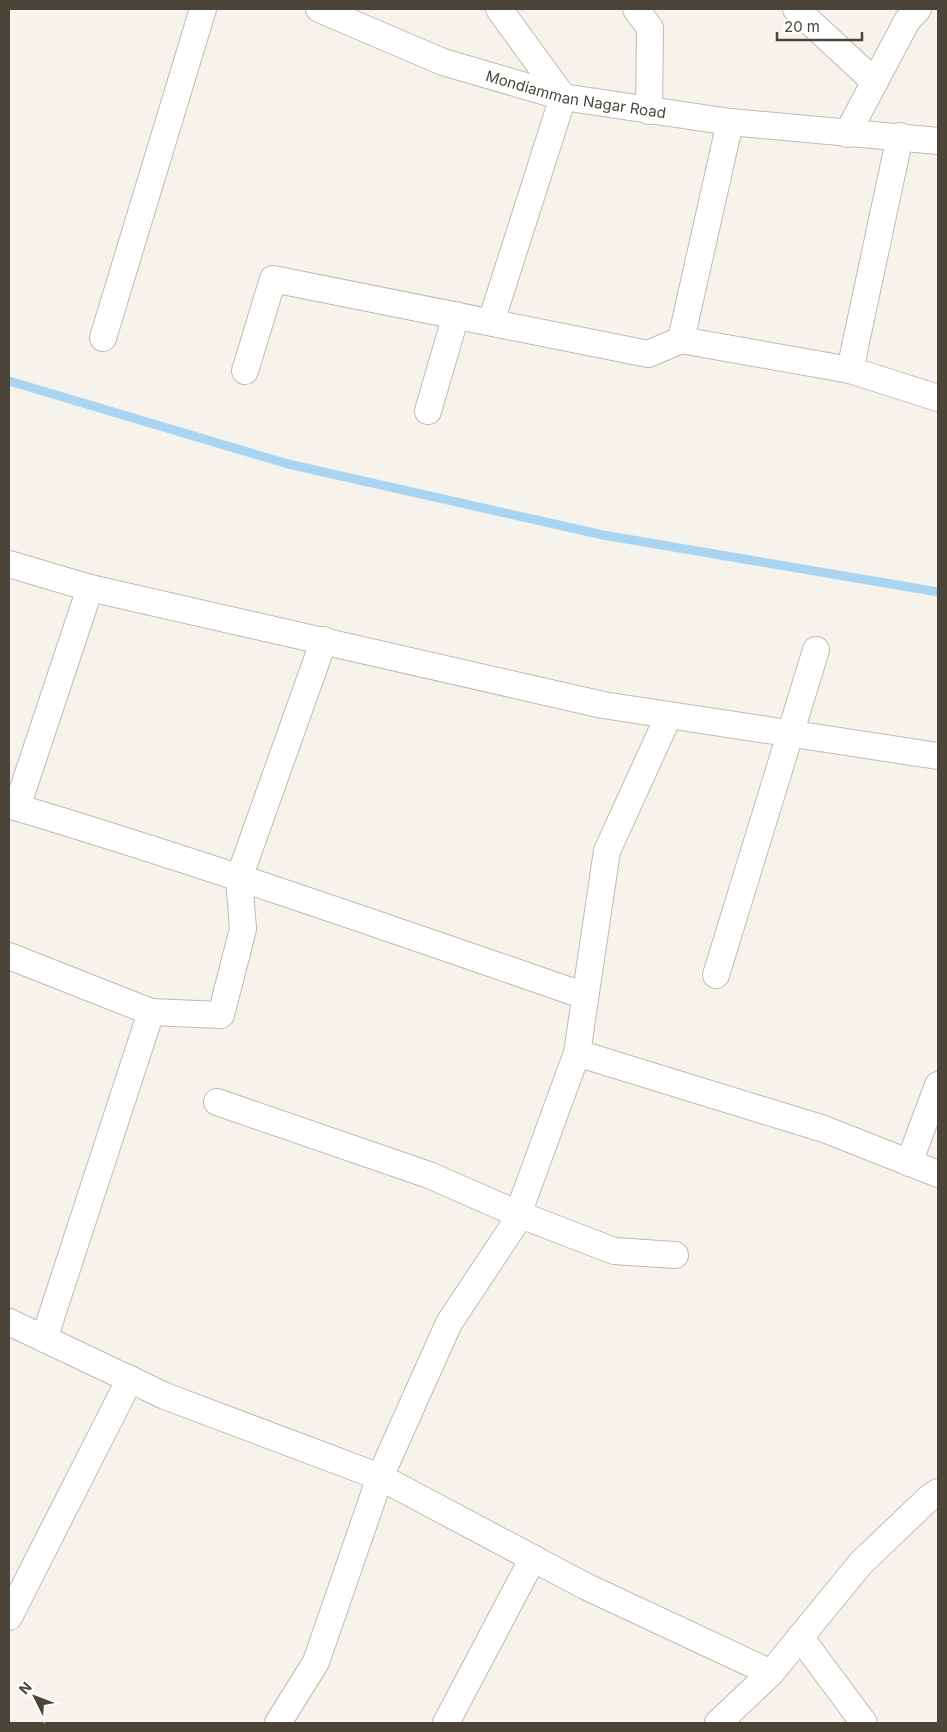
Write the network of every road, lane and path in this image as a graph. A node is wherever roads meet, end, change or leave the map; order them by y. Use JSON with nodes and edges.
{"nodes":[{"id":1,"x":203,"y":9,"type":"edge"},
{"id":2,"x":319,"y":9,"type":"edge"},
{"id":3,"x":499,"y":9,"type":"edge"},
{"id":4,"x":636,"y":9,"type":"edge"},
{"id":5,"x":796,"y":9,"type":"edge"},
{"id":6,"x":918,"y":9,"type":"edge"},
{"id":7,"x":875,"y":82,"type":"junction"},
{"id":8,"x":563,"y":97,"type":"junction"},
{"id":9,"x":648,"y":111,"type":"junction"},
{"id":10,"x":730,"y":122,"type":"junction"},
{"id":11,"x":847,"y":134,"type":"junction"},
{"id":12,"x":900,"y":136,"type":"junction"},
{"id":13,"x":938,"y":141,"type":"edge"},
{"id":14,"x":456,"y":315,"type":"junction"},
{"id":15,"x":491,"y":322,"type":"junction"},
{"id":16,"x":103,"y":338,"type":"dead end"},
{"id":17,"x":681,"y":340,"type":"junction"},
{"id":18,"x":850,"y":370,"type":"junction"},
{"id":19,"x":245,"y":372,"type":"dead end"},
{"id":20,"x":938,"y":398,"type":"edge"},
{"id":21,"x":428,"y":411,"type":"dead end"},
{"id":22,"x":9,"y":564,"type":"edge"},
{"id":23,"x":90,"y":588,"type":"junction"},
{"id":24,"x":324,"y":640,"type":"junction"},
{"id":25,"x":816,"y":650,"type":"dead end"},
{"id":26,"x":669,"y":715,"type":"junction"},
{"id":27,"x":791,"y":733,"type":"junction"},
{"id":28,"x":938,"y":756,"type":"edge"},
{"id":29,"x":13,"y":806,"type":"edge"},
{"id":30,"x":239,"y":878,"type":"junction"},
{"id":31,"x":9,"y":956,"type":"edge"},
{"id":32,"x":716,"y":975,"type":"dead end"},
{"id":33,"x":585,"y":996,"type":"junction"},
{"id":34,"x":151,"y":1012,"type":"junction"},
{"id":35,"x":577,"y":1053,"type":"junction"},
{"id":36,"x":938,"y":1085,"type":"edge"},
{"id":37,"x":217,"y":1102,"type":"dead end"},
{"id":38,"x":909,"y":1163,"type":"junction"},
{"id":39,"x":938,"y":1174,"type":"edge"},
{"id":40,"x":518,"y":1214,"type":"junction"},
{"id":41,"x":675,"y":1255,"type":"dead end"},
{"id":42,"x":9,"y":1322,"type":"edge"},
{"id":43,"x":44,"y":1339,"type":"junction"},
{"id":44,"x":130,"y":1379,"type":"junction"},
{"id":45,"x":380,"y":1477,"type":"junction"},
{"id":46,"x":938,"y":1492,"type":"edge"},
{"id":47,"x":533,"y":1558,"type":"junction"},
{"id":48,"x":9,"y":1617,"type":"edge"},
{"id":49,"x":800,"y":1637,"type":"junction"},
{"id":50,"x":771,"y":1673,"type":"junction"},
{"id":51,"x":278,"y":1723,"type":"edge"},
{"id":52,"x":446,"y":1723,"type":"edge"},
{"id":53,"x":718,"y":1723,"type":"edge"},
{"id":54,"x":864,"y":1723,"type":"edge"}],
"edges":[{"from":1,"to":16,"type":"street"},
{"from":2,"to":8,"type":"street","name":"Mondiamman Nagar Road"},
{"from":3,"to":8,"type":"street"},
{"from":4,"to":9,"type":"street"},
{"from":5,"to":7,"type":"street"},
{"from":6,"to":7,"type":"street"},
{"from":7,"to":11,"type":"street"},
{"from":8,"to":9,"type":"street","name":"Mondiamman Nagar Road"},
{"from":8,"to":15,"type":"street"},
{"from":9,"to":10,"type":"street","name":"Mondiamman Nagar Road"},
{"from":10,"to":11,"type":"street","name":"Mondiamman Nagar Road"},
{"from":10,"to":17,"type":"street"},
{"from":11,"to":12,"type":"street","name":"Mondiamman Nagar Road"},
{"from":12,"to":13,"type":"street","name":"Mondiamman Nagar Road"},
{"from":12,"to":18,"type":"street"},
{"from":14,"to":15,"type":"street"},
{"from":14,"to":19,"type":"street"},
{"from":14,"to":21,"type":"street"},
{"from":15,"to":17,"type":"street"},
{"from":17,"to":18,"type":"street"},
{"from":18,"to":20,"type":"street"},
{"from":22,"to":23,"type":"street"},
{"from":23,"to":24,"type":"street"},
{"from":23,"to":29,"type":"street"},
{"from":24,"to":26,"type":"street"},
{"from":24,"to":30,"type":"street"},
{"from":25,"to":27,"type":"street"},
{"from":26,"to":27,"type":"street"},
{"from":26,"to":33,"type":"street"},
{"from":27,"to":28,"type":"street"},
{"from":27,"to":32,"type":"street"},
{"from":29,"to":30,"type":"street"},
{"from":30,"to":33,"type":"street"},
{"from":30,"to":34,"type":"street"},
{"from":31,"to":34,"type":"street"},
{"from":33,"to":35,"type":"street"},
{"from":34,"to":43,"type":"street"},
{"from":35,"to":38,"type":"street"},
{"from":35,"to":40,"type":"street"},
{"from":36,"to":38,"type":"street"},
{"from":37,"to":40,"type":"street"},
{"from":38,"to":39,"type":"street"},
{"from":40,"to":41,"type":"street"},
{"from":40,"to":45,"type":"street"},
{"from":42,"to":43,"type":"street"},
{"from":43,"to":44,"type":"street"},
{"from":44,"to":45,"type":"street"},
{"from":44,"to":48,"type":"street"},
{"from":45,"to":47,"type":"street"},
{"from":45,"to":51,"type":"street"},
{"from":46,"to":49,"type":"street"},
{"from":47,"to":50,"type":"street"},
{"from":47,"to":52,"type":"street"},
{"from":49,"to":50,"type":"street"},
{"from":49,"to":54,"type":"street"},
{"from":50,"to":53,"type":"street"}]}
